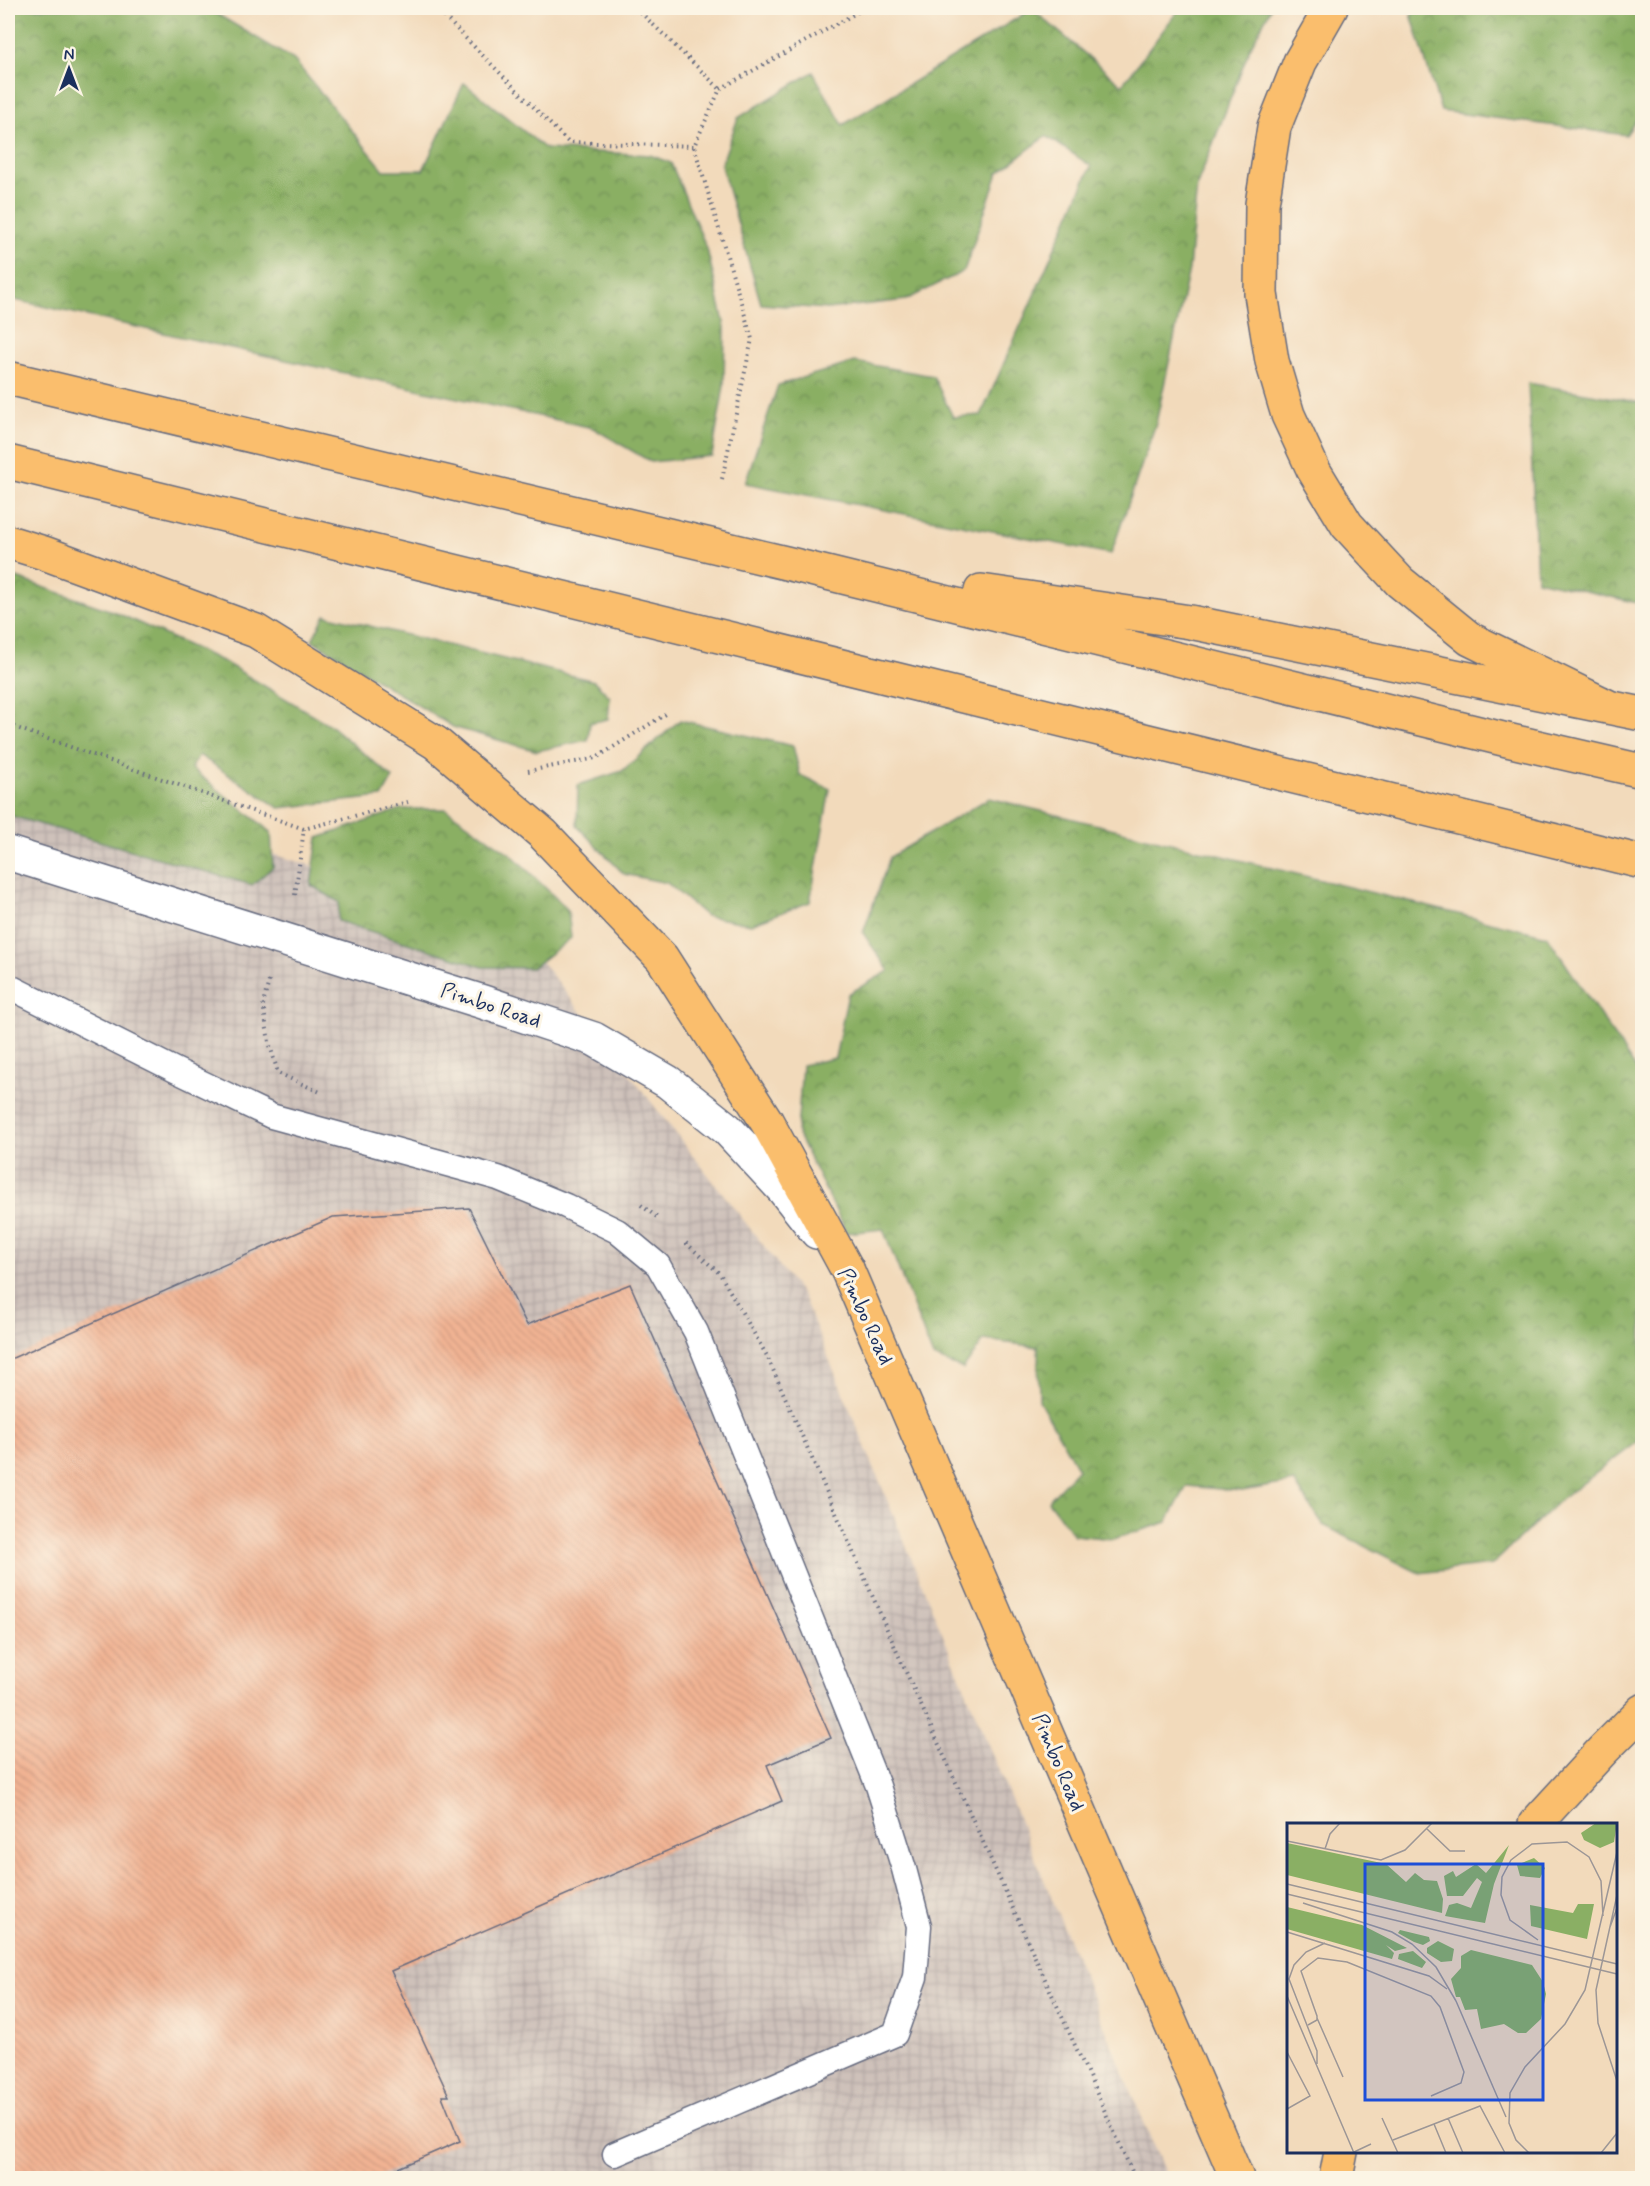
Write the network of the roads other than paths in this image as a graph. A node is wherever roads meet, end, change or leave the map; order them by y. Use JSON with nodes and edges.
{"nodes":[{"id":1,"x":1331,"y":8,"type":"edge"},
{"id":2,"x":8,"y":378,"type":"edge"},
{"id":3,"x":8,"y":462,"type":"edge"},
{"id":4,"x":8,"y":542,"type":"edge"},
{"id":5,"x":786,"y":563,"type":"junction"},
{"id":6,"x":1607,"y":706,"type":"junction"},
{"id":7,"x":1642,"y":714,"type":"edge"},
{"id":8,"x":1642,"y":771,"type":"edge"},
{"id":9,"x":8,"y":853,"type":"edge"},
{"id":10,"x":1642,"y":862,"type":"edge"},
{"id":11,"x":8,"y":986,"type":"edge"},
{"id":12,"x":847,"y":1269,"type":"junction"},
{"id":13,"x":1642,"y":1711,"type":"edge"},
{"id":14,"x":1536,"y":1823,"type":"edge"},
{"id":15,"x":1341,"y":2153,"type":"edge"},
{"id":16,"x":615,"y":2154,"type":"dead end"},
{"id":17,"x":1238,"y":2178,"type":"edge"},
{"id":18,"x":1336,"y":2178,"type":"edge"}],
"edges":[{"from":1,"to":6,"type":"main road"},
{"from":2,"to":5,"type":"main road"},
{"from":3,"to":10,"type":"main road"},
{"from":4,"to":12,"type":"main road"},
{"from":5,"to":6,"type":"main road"},
{"from":5,"to":8,"type":"main road"},
{"from":6,"to":7,"type":"main road"},
{"from":9,"to":12,"type":"street","name":"Pimbo Road"},
{"from":11,"to":16,"type":"lane"},
{"from":12,"to":17,"type":"main road","name":"Pimbo Road"},
{"from":13,"to":14,"type":"main road"},
{"from":15,"to":18,"type":"main road"}]}
